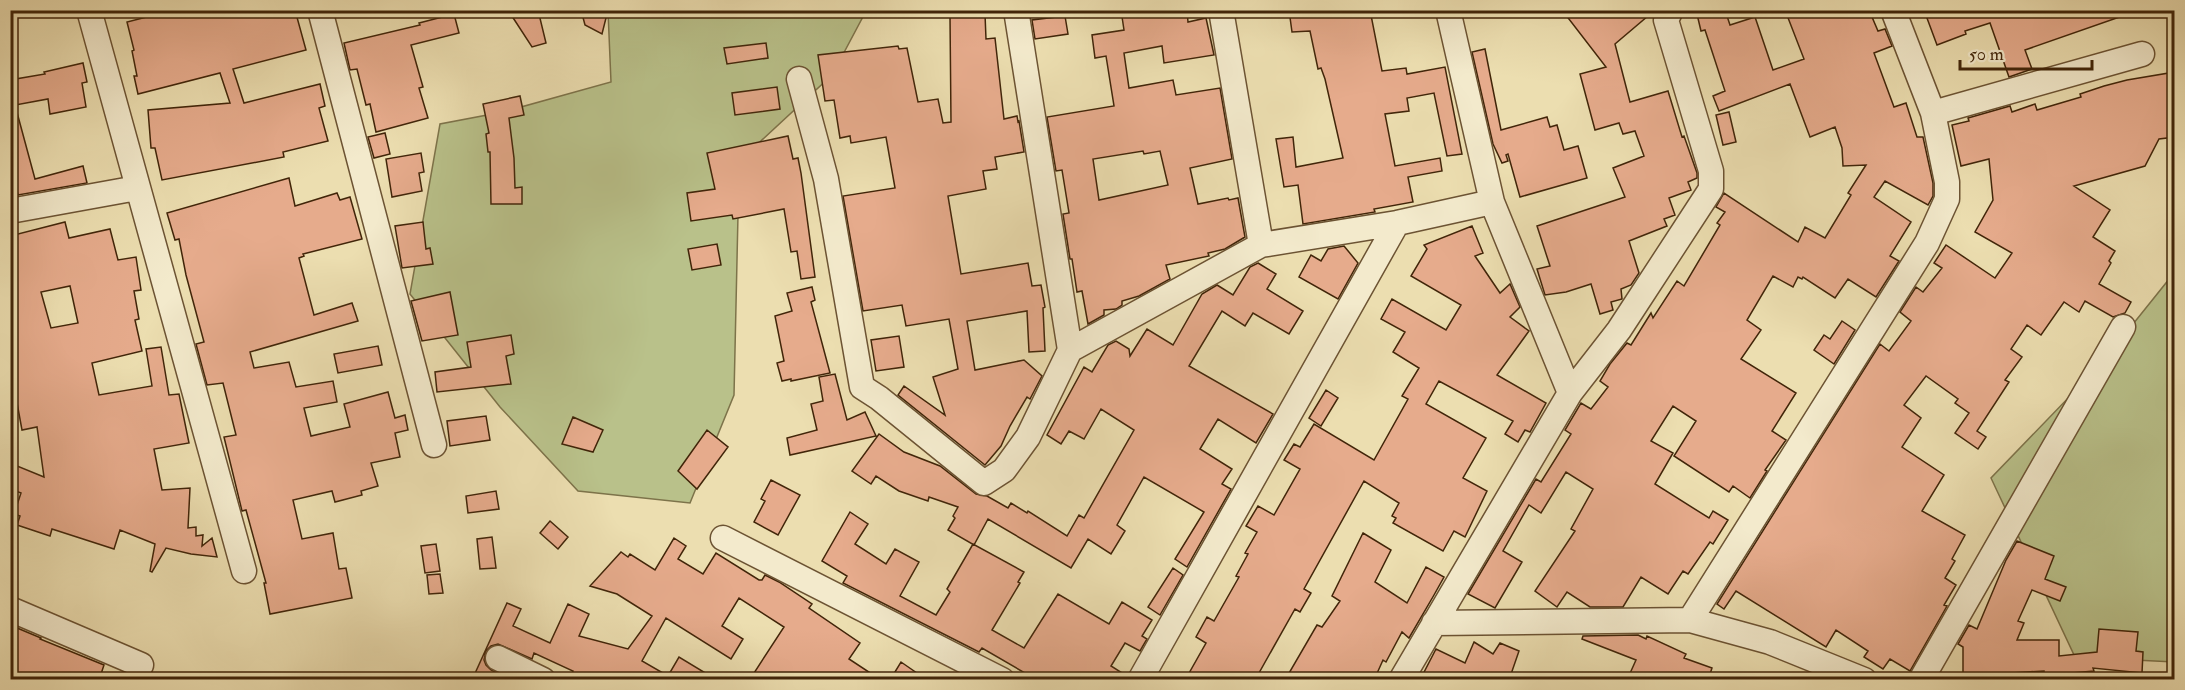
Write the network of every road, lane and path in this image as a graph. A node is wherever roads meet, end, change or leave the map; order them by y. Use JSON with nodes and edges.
{"nodes":[{"id":1,"x":89,"y":10,"type":"edge"},
{"id":2,"x":320,"y":10,"type":"edge"},
{"id":3,"x":1016,"y":10,"type":"edge"},
{"id":4,"x":1221,"y":10,"type":"edge"},
{"id":5,"x":1448,"y":10,"type":"edge"},
{"id":6,"x":1671,"y":10,"type":"edge"},
{"id":7,"x":1893,"y":10,"type":"edge"},
{"id":8,"x":2142,"y":54,"type":"dead end"},
{"id":9,"x":799,"y":79,"type":"dead end"},
{"id":10,"x":1933,"y":113,"type":"junction"},
{"id":11,"x":136,"y":188,"type":"junction"},
{"id":12,"x":1492,"y":202,"type":"junction"},
{"id":13,"x":10,"y":211,"type":"edge"},
{"id":14,"x":1397,"y":224,"type":"junction"},
{"id":15,"x":1262,"y":245,"type":"junction"},
{"id":16,"x":2123,"y":327,"type":"dead end"},
{"id":17,"x":1070,"y":350,"type":"junction"},
{"id":18,"x":1570,"y":393,"type":"junction"},
{"id":19,"x":434,"y":445,"type":"dead end"},
{"id":20,"x":723,"y":538,"type":"dead end"},
{"id":21,"x":244,"y":571,"type":"dead end"},
{"id":22,"x":10,"y":609,"type":"edge"},
{"id":23,"x":1690,"y":620,"type":"junction"},
{"id":24,"x":1434,"y":623,"type":"junction"},
{"id":25,"x":498,"y":658,"type":"dead end"},
{"id":26,"x":141,"y":665,"type":"dead end"},
{"id":27,"x":543,"y":680,"type":"edge"},
{"id":28,"x":1002,"y":680,"type":"edge"},
{"id":29,"x":1140,"y":680,"type":"edge"},
{"id":30,"x":1401,"y":680,"type":"edge"},
{"id":31,"x":1864,"y":680,"type":"edge"},
{"id":32,"x":1921,"y":680,"type":"edge"}],
"edges":[{"from":1,"to":11,"type":"street"},
{"from":2,"to":19,"type":"street"},
{"from":3,"to":17,"type":"street"},
{"from":4,"to":15,"type":"street"},
{"from":5,"to":12,"type":"street"},
{"from":6,"to":18,"type":"street"},
{"from":7,"to":10,"type":"street"},
{"from":8,"to":10,"type":"street"},
{"from":9,"to":17,"type":"street"},
{"from":10,"to":23,"type":"street"},
{"from":11,"to":13,"type":"street"},
{"from":11,"to":21,"type":"street"},
{"from":12,"to":14,"type":"street"},
{"from":12,"to":18,"type":"street"},
{"from":14,"to":15,"type":"street"},
{"from":14,"to":29,"type":"street"},
{"from":15,"to":17,"type":"street"},
{"from":16,"to":32,"type":"street"},
{"from":18,"to":24,"type":"street"},
{"from":20,"to":28,"type":"street"},
{"from":22,"to":26,"type":"street"},
{"from":23,"to":24,"type":"street"},
{"from":23,"to":31,"type":"street"},
{"from":24,"to":30,"type":"street"},
{"from":25,"to":27,"type":"street"}]}
